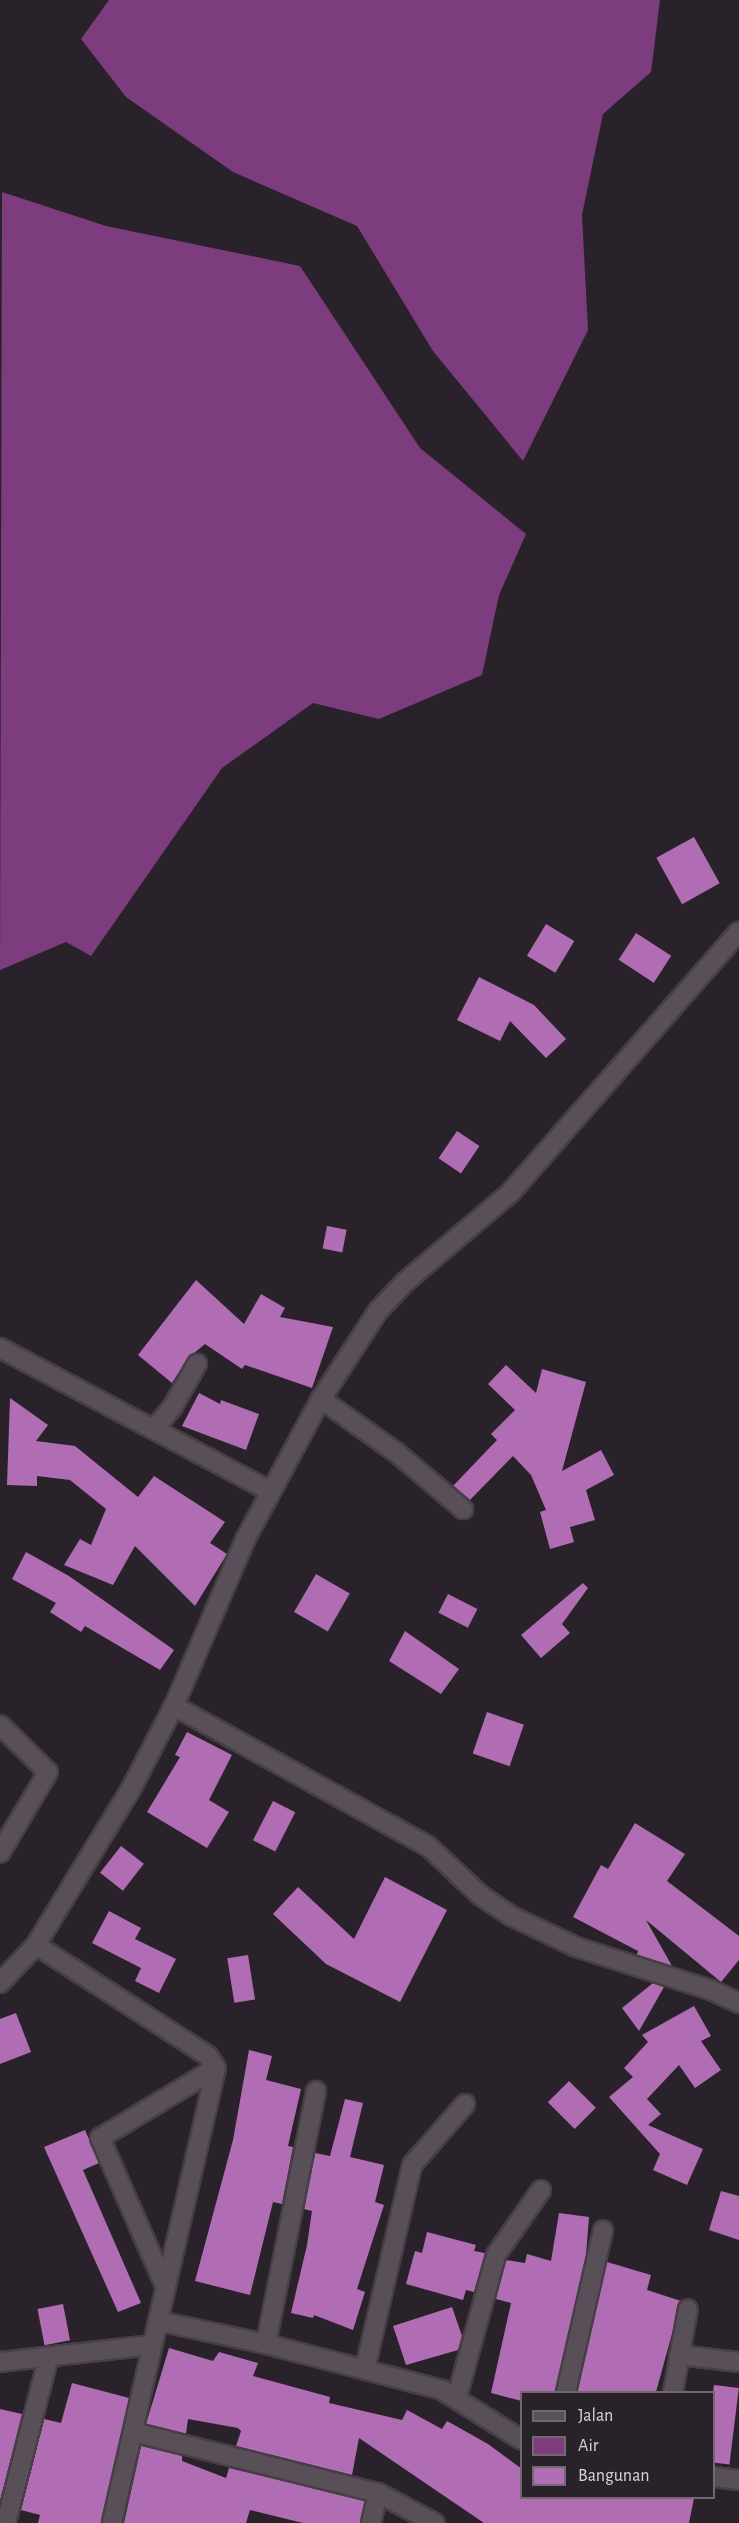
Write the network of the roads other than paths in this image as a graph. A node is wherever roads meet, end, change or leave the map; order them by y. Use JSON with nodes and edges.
{"nodes":[{"id":1,"x":739,"y":932,"type":"edge"},
{"id":2,"x":0,"y":1348,"type":"edge"},
{"id":3,"x":197,"y":1364,"type":"dead end"},
{"id":4,"x":321,"y":1399,"type":"junction"},
{"id":5,"x":155,"y":1428,"type":"junction"},
{"id":6,"x":270,"y":1491,"type":"junction"},
{"id":7,"x":463,"y":1509,"type":"dead end"},
{"id":8,"x":174,"y":1706,"type":"junction"},
{"id":9,"x":0,"y":1725,"type":"edge"},
{"id":10,"x":0,"y":1853,"type":"edge"},
{"id":11,"x":36,"y":1945,"type":"junction"},
{"id":12,"x":0,"y":1983,"type":"edge"},
{"id":13,"x":739,"y":2003,"type":"edge"},
{"id":14,"x":216,"y":2068,"type":"junction"},
{"id":15,"x":316,"y":2091,"type":"dead end"},
{"id":16,"x":465,"y":2104,"type":"dead end"},
{"id":17,"x":541,"y":2190,"type":"dead end"},
{"id":18,"x":603,"y":2230,"type":"dead end"},
{"id":19,"x":166,"y":2288,"type":"junction"},
{"id":20,"x":688,"y":2309,"type":"dead end"},
{"id":21,"x":158,"y":2321,"type":"junction"},
{"id":22,"x":266,"y":2343,"type":"junction"},
{"id":23,"x":152,"y":2345,"type":"junction"},
{"id":24,"x":679,"y":2355,"type":"junction"},
{"id":25,"x":50,"y":2356,"type":"junction"},
{"id":26,"x":0,"y":2362,"type":"edge"},
{"id":27,"x":739,"y":2362,"type":"edge"},
{"id":28,"x":365,"y":2369,"type":"junction"},
{"id":29,"x":566,"y":2391,"type":"edge"},
{"id":30,"x":673,"y":2391,"type":"edge"},
{"id":31,"x":457,"y":2397,"type":"junction"},
{"id":32,"x":133,"y":2432,"type":"junction"},
{"id":33,"x":520,"y":2439,"type":"edge"},
{"id":34,"x":715,"y":2477,"type":"edge"},
{"id":35,"x":739,"y":2480,"type":"edge"},
{"id":36,"x":378,"y":2493,"type":"junction"},
{"id":37,"x":6,"y":2523,"type":"edge"},
{"id":38,"x":112,"y":2523,"type":"edge"},
{"id":39,"x":371,"y":2523,"type":"edge"},
{"id":40,"x":435,"y":2523,"type":"edge"}],
"edges":[{"from":1,"to":4,"type":"street"},
{"from":2,"to":5,"type":"street"},
{"from":3,"to":5,"type":"street"},
{"from":4,"to":6,"type":"street"},
{"from":4,"to":7,"type":"street"},
{"from":5,"to":6,"type":"street"},
{"from":6,"to":8,"type":"street"},
{"from":8,"to":11,"type":"street"},
{"from":8,"to":13,"type":"street"},
{"from":9,"to":10,"type":"street"},
{"from":11,"to":12,"type":"street"},
{"from":11,"to":14,"type":"street"},
{"from":14,"to":19,"type":"street"},
{"from":14,"to":19,"type":"street"},
{"from":15,"to":22,"type":"street"},
{"from":16,"to":28,"type":"street"},
{"from":17,"to":31,"type":"street"},
{"from":18,"to":29,"type":"street"},
{"from":19,"to":21,"type":"street"},
{"from":20,"to":24,"type":"street"},
{"from":21,"to":22,"type":"street"},
{"from":21,"to":23,"type":"street"},
{"from":22,"to":28,"type":"street"},
{"from":23,"to":25,"type":"street"},
{"from":23,"to":32,"type":"street"},
{"from":24,"to":27,"type":"street"},
{"from":24,"to":30,"type":"street"},
{"from":25,"to":26,"type":"street"},
{"from":25,"to":37,"type":"street"},
{"from":28,"to":31,"type":"street"},
{"from":31,"to":33,"type":"street"},
{"from":32,"to":36,"type":"street"},
{"from":32,"to":38,"type":"street"},
{"from":34,"to":35,"type":"street"},
{"from":36,"to":39,"type":"street"},
{"from":36,"to":40,"type":"street"}]}
